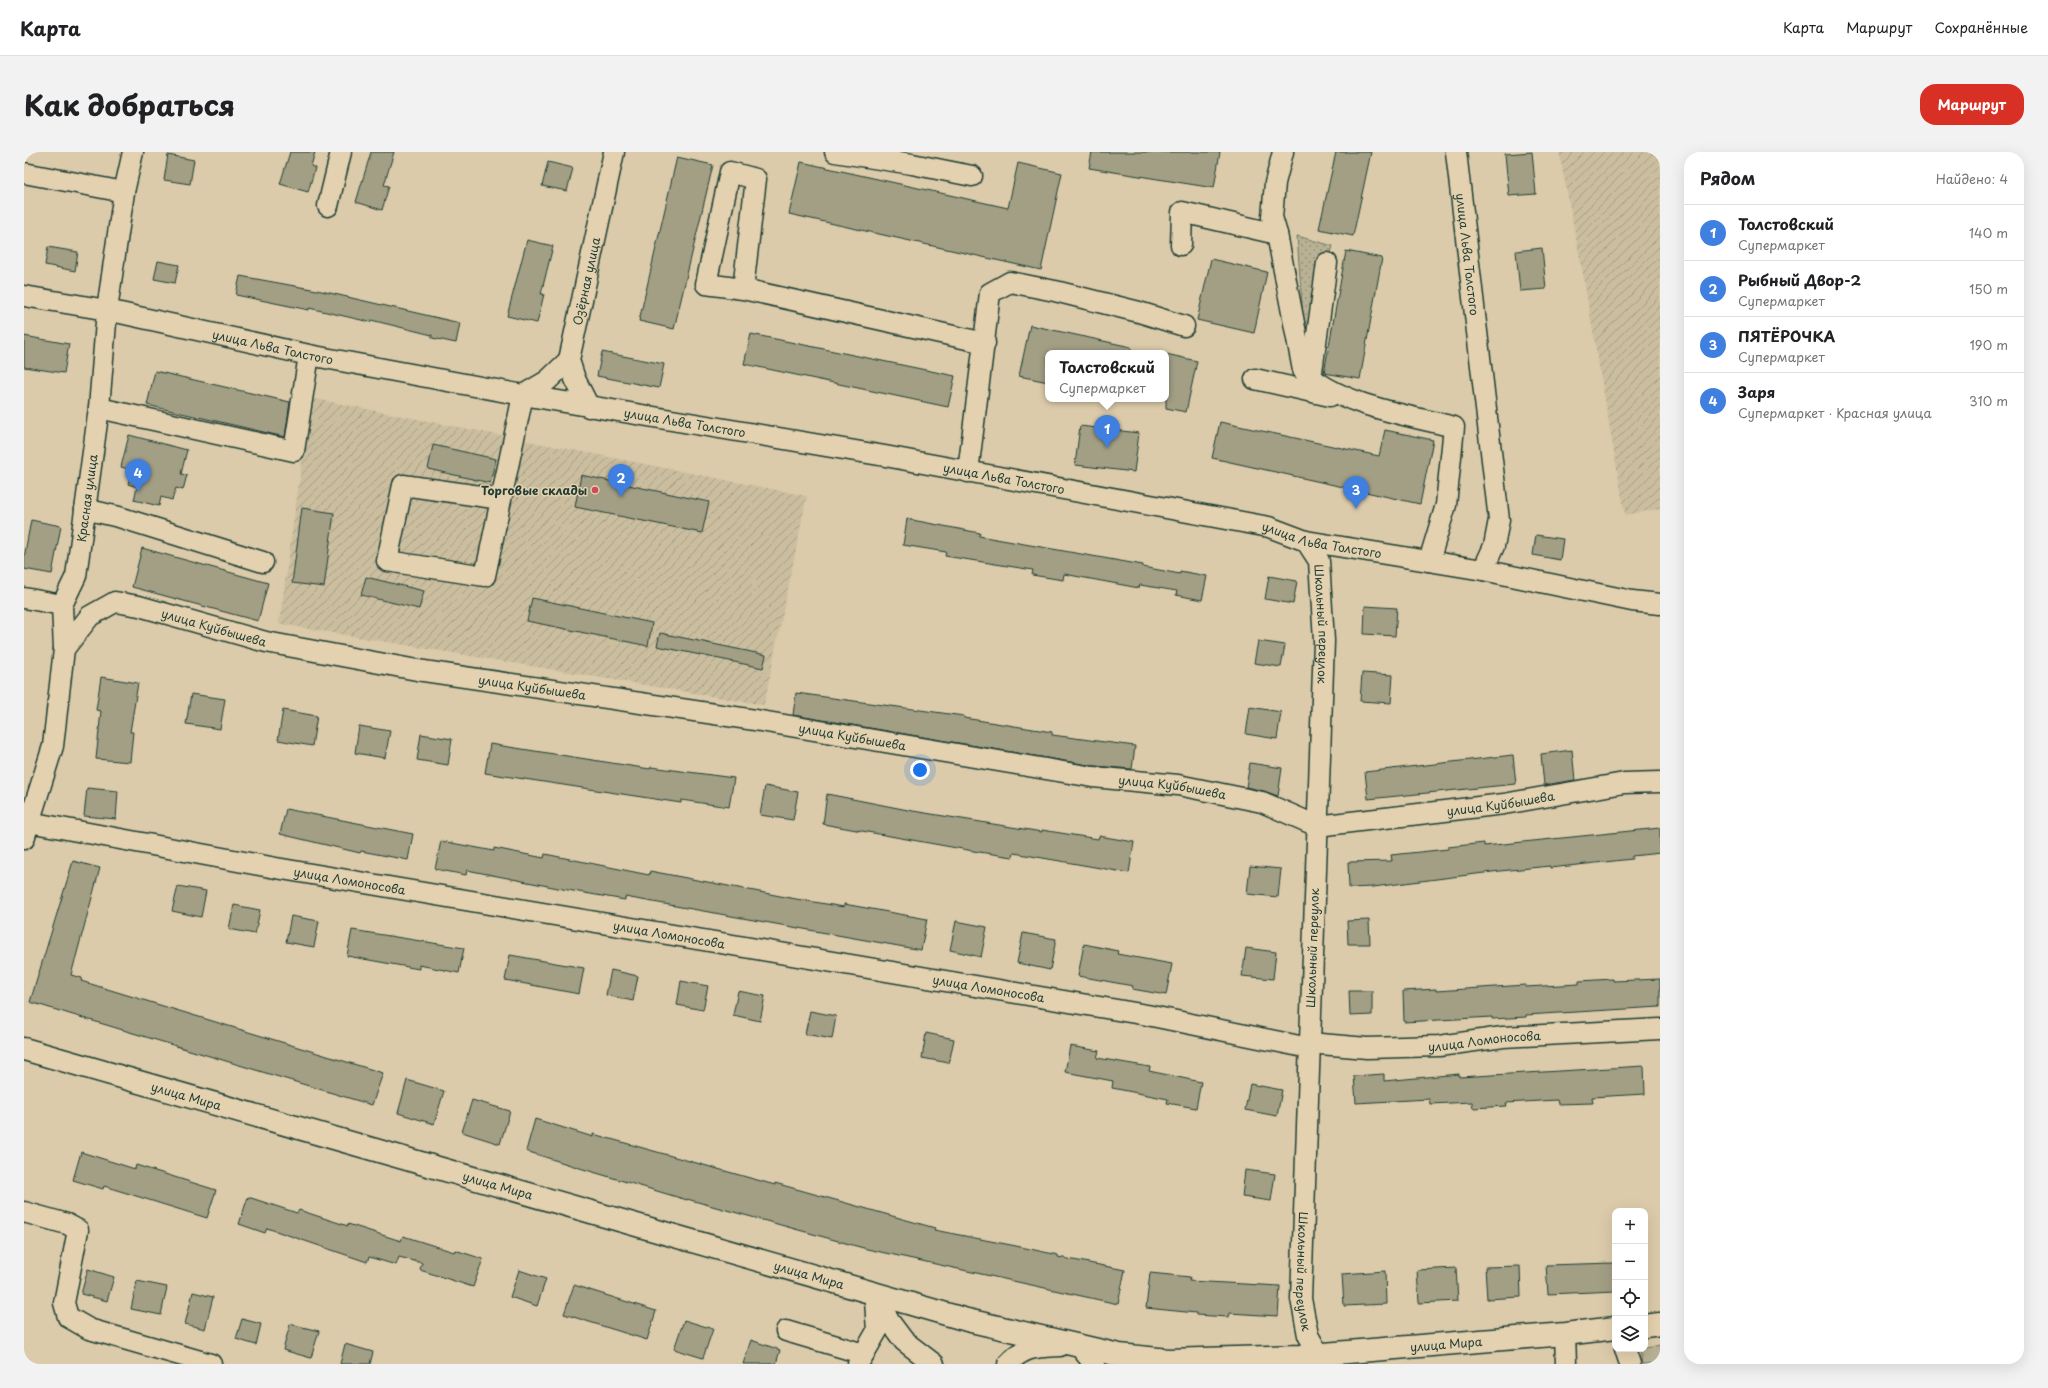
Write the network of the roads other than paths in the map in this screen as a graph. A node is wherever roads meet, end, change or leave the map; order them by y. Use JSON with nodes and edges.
{"nodes":[{"id":1,"x":133,"y":152,"type":"edge"},
{"id":2,"x":341,"y":152,"type":"edge"},
{"id":3,"x":614,"y":152,"type":"edge"},
{"id":4,"x":835,"y":152,"type":"edge"},
{"id":5,"x":1283,"y":152,"type":"edge"},
{"id":6,"x":1456,"y":152,"type":"edge"},
{"id":7,"x":24,"y":173,"type":"edge"},
{"id":8,"x":972,"y":176,"type":"dead end"},
{"id":9,"x":124,"y":192,"type":"junction"},
{"id":10,"x":328,"y":206,"type":"dead end"},
{"id":11,"x":1277,"y":234,"type":"junction"},
{"id":12,"x":1181,"y":245,"type":"dead end"},
{"id":13,"x":1327,"y":263,"type":"dead end"},
{"id":14,"x":742,"y":289,"type":"junction"},
{"id":15,"x":24,"y":296,"type":"edge"},
{"id":16,"x":106,"y":310,"type":"junction"},
{"id":17,"x":1184,"y":326,"type":"dead end"},
{"id":18,"x":985,"y":343,"type":"junction"},
{"id":19,"x":309,"y":354,"type":"junction"},
{"id":20,"x":569,"y":360,"type":"junction"},
{"id":21,"x":1311,"y":378,"type":"junction"},
{"id":22,"x":1255,"y":379,"type":"dead end"},
{"id":23,"x":523,"y":395,"type":"junction"},
{"id":24,"x":1350,"y":400,"type":"junction"},
{"id":25,"x":590,"y":406,"type":"junction"},
{"id":26,"x":99,"y":408,"type":"junction"},
{"id":27,"x":968,"y":472,"type":"junction"},
{"id":28,"x":501,"y":499,"type":"junction"},
{"id":29,"x":85,"y":509,"type":"junction"},
{"id":30,"x":1306,"y":541,"type":"junction"},
{"id":31,"x":1429,"y":561,"type":"junction"},
{"id":32,"x":263,"y":562,"type":"dead end"},
{"id":33,"x":1483,"y":570,"type":"junction"},
{"id":34,"x":24,"y":598,"type":"edge"},
{"id":35,"x":1660,"y":604,"type":"edge"},
{"id":36,"x":62,"y":605,"type":"junction"},
{"id":37,"x":64,"y":649,"type":"junction"},
{"id":38,"x":1660,"y":782,"type":"edge"},
{"id":39,"x":1317,"y":826,"type":"junction"},
{"id":40,"x":27,"y":831,"type":"edge"},
{"id":41,"x":1660,"y":1029,"type":"edge"},
{"id":42,"x":1309,"y":1046,"type":"junction"},
{"id":43,"x":24,"y":1049,"type":"edge"},
{"id":44,"x":24,"y":1212,"type":"edge"},
{"id":45,"x":875,"y":1293,"type":"junction"},
{"id":46,"x":1660,"y":1324,"type":"edge"},
{"id":47,"x":1648,"y":1326,"type":"edge"},
{"id":48,"x":1612,"y":1328,"type":"edge"},
{"id":49,"x":786,"y":1331,"type":"dead end"},
{"id":50,"x":1565,"y":1334,"type":"junction"},
{"id":51,"x":1076,"y":1346,"type":"junction"},
{"id":52,"x":1626,"y":1352,"type":"edge"},
{"id":53,"x":1307,"y":1358,"type":"edge"},
{"id":54,"x":861,"y":1359,"type":"edge"},
{"id":55,"x":1190,"y":1362,"type":"edge"},
{"id":56,"x":211,"y":1364,"type":"edge"},
{"id":57,"x":934,"y":1364,"type":"edge"},
{"id":58,"x":1008,"y":1364,"type":"edge"},
{"id":59,"x":1094,"y":1364,"type":"edge"},
{"id":60,"x":1566,"y":1364,"type":"edge"},
{"id":61,"x":1630,"y":1364,"type":"edge"}],
"edges":[{"from":1,"to":9,"type":"street","name":"Красная улица"},
{"from":2,"to":10,"type":"street"},
{"from":3,"to":20,"type":"street","name":"Озёрная улица"},
{"from":4,"to":8,"type":"street"},
{"from":5,"to":11,"type":"street"},
{"from":6,"to":33,"type":"street","name":"улица Льва Толстого"},
{"from":7,"to":9,"type":"street"},
{"from":9,"to":16,"type":"street","name":"Красная улица"},
{"from":11,"to":12,"type":"street"},
{"from":11,"to":21,"type":"street"},
{"from":13,"to":21,"type":"street"},
{"from":14,"to":14,"type":"street"},
{"from":14,"to":18,"type":"street"},
{"from":15,"to":16,"type":"street","name":"улица Льва Толстого"},
{"from":16,"to":19,"type":"street","name":"улица Льва Толстого"},
{"from":16,"to":26,"type":"street","name":"Красная улица"},
{"from":17,"to":18,"type":"street"},
{"from":18,"to":27,"type":"street"},
{"from":19,"to":23,"type":"street","name":"улица Льва Толстого"},
{"from":19,"to":26,"type":"street"},
{"from":20,"to":23,"type":"street"},
{"from":20,"to":25,"type":"street","name":"Озёрная улица"},
{"from":21,"to":24,"type":"street"},
{"from":22,"to":24,"type":"street"},
{"from":23,"to":25,"type":"street","name":"улица Льва Толстого"},
{"from":23,"to":28,"type":"street"},
{"from":24,"to":31,"type":"street"},
{"from":25,"to":27,"type":"street","name":"улица Льва Толстого"},
{"from":26,"to":29,"type":"street","name":"Красная улица"},
{"from":27,"to":30,"type":"street","name":"улица Льва Толстого"},
{"from":28,"to":28,"type":"street"},
{"from":29,"to":32,"type":"street"},
{"from":29,"to":36,"type":"street","name":"Красная улица"},
{"from":30,"to":31,"type":"street","name":"улица Льва Толстого"},
{"from":30,"to":39,"type":"street","name":"Школьный переулок"},
{"from":31,"to":33,"type":"street","name":"улица Льва Толстого"},
{"from":33,"to":35,"type":"street","name":"улица Льва Толстого"},
{"from":34,"to":36,"type":"street"},
{"from":36,"to":37,"type":"street","name":"Красная улица"},
{"from":37,"to":39,"type":"street","name":"улица Куйбышева"},
{"from":37,"to":40,"type":"street","name":"Красная улица"},
{"from":38,"to":39,"type":"street","name":"улица Куйбышева"},
{"from":39,"to":42,"type":"street","name":"Школьный переулок"},
{"from":40,"to":42,"type":"street","name":"улица Ломоносова"},
{"from":41,"to":42,"type":"street","name":"улица Ломоносова"},
{"from":42,"to":53,"type":"street","name":"Школьный переулок"},
{"from":43,"to":45,"type":"main road","name":"улица Мира"},
{"from":44,"to":56,"type":"street"},
{"from":45,"to":51,"type":"main road","name":"улица Мира"},
{"from":45,"to":54,"type":"street"},
{"from":45,"to":57,"type":"street"},
{"from":46,"to":47,"type":"main road"},
{"from":48,"to":50,"type":"main road","name":"улица Мира"},
{"from":49,"to":54,"type":"street"},
{"from":50,"to":53,"type":"main road","name":"улица Мира"},
{"from":50,"to":60,"type":"street"},
{"from":51,"to":55,"type":"main road","name":"улица Мира"},
{"from":51,"to":58,"type":"street"},
{"from":51,"to":59,"type":"street"},
{"from":52,"to":61,"type":"street"},
{"from":53,"to":55,"type":"main road","name":"улица Мира"}]}
